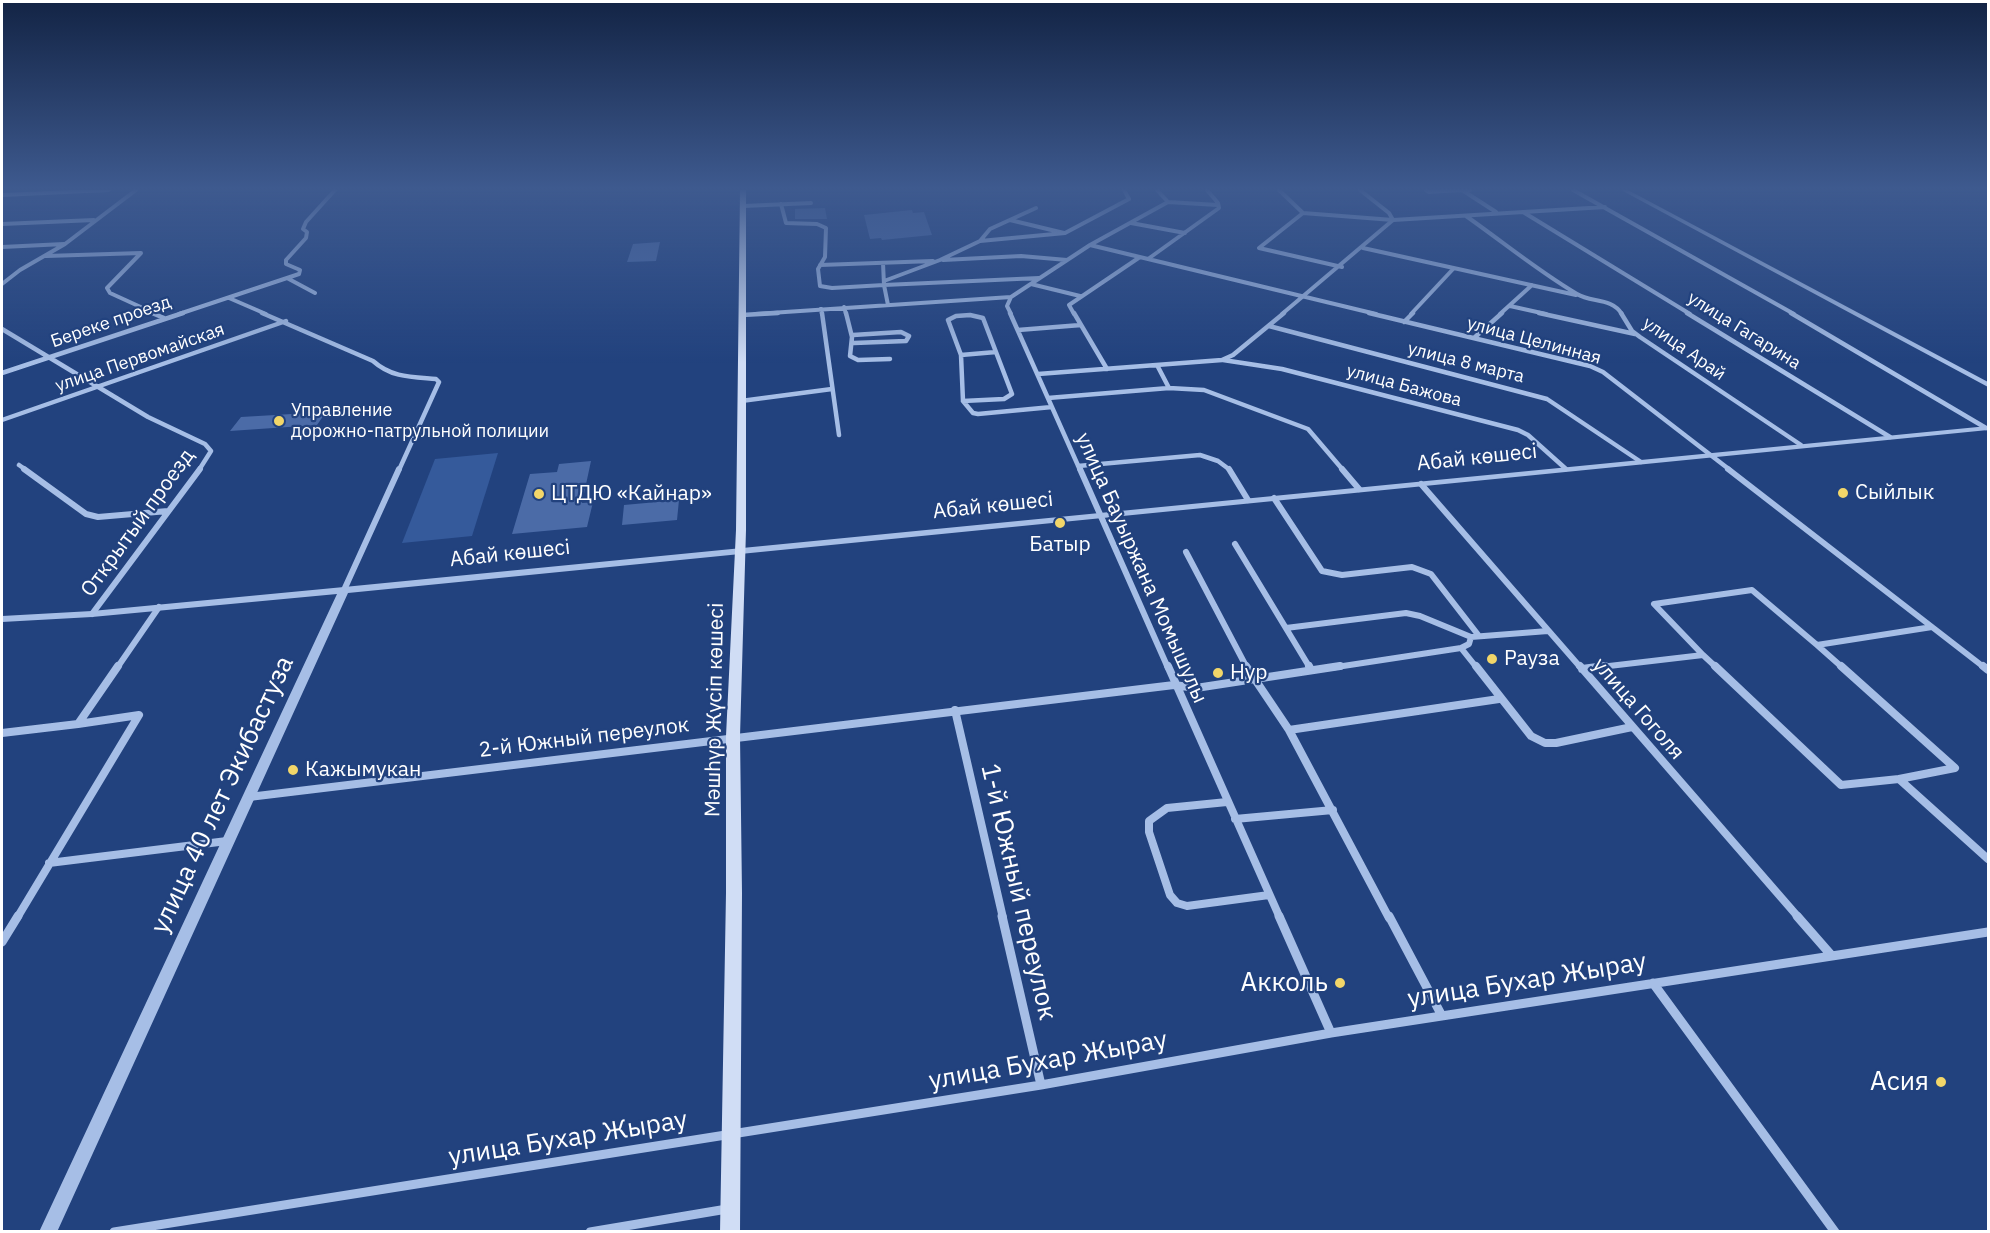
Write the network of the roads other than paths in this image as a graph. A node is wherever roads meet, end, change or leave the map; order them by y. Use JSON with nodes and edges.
{"nodes":[{"id":1,"x":59,"y":248,"type":"edge"},
{"id":2,"x":297,"y":248,"type":"edge"},
{"id":3,"x":743,"y":248,"type":"edge"},
{"id":4,"x":825,"y":248,"type":"edge"},
{"id":5,"x":966,"y":248,"type":"edge"},
{"id":6,"x":1086,"y":248,"type":"edge"},
{"id":7,"x":1101,"y":248,"type":"edge"},
{"id":8,"x":1165,"y":248,"type":"edge"},
{"id":9,"x":1260,"y":248,"type":"edge"},
{"id":10,"x":1363,"y":248,"type":"joint"},
{"id":11,"x":1511,"y":248,"type":"edge"},
{"id":12,"x":1582,"y":248,"type":"edge"},
{"id":13,"x":1677,"y":248,"type":"edge"},
{"id":14,"x":1732,"y":248,"type":"edge"},
{"id":15,"x":46,"y":256,"type":"junction"},
{"id":16,"x":1140,"y":257,"type":"junction"},
{"id":17,"x":1148,"y":259,"type":"junction"},
{"id":18,"x":940,"y":260,"type":"junction"},
{"id":19,"x":1067,"y":260,"type":"junction"},
{"id":20,"x":883,"y":263,"type":"junction"},
{"id":21,"x":820,"y":265,"type":"junction"},
{"id":22,"x":1342,"y":267,"type":"junction"},
{"id":23,"x":1454,"y":268,"type":"junction"},
{"id":24,"x":287,"y":278,"type":"junction"},
{"id":25,"x":1041,"y":278,"type":"junction"},
{"id":26,"x":884,"y":283,"type":"junction"},
{"id":27,"x":2,"y":284,"type":"edge"},
{"id":28,"x":1031,"y":284,"type":"junction"},
{"id":29,"x":1532,"y":285,"type":"junction"},
{"id":30,"x":315,"y":292,"type":"dead end"},
{"id":31,"x":1080,"y":296,"type":"junction"},
{"id":32,"x":1579,"y":296,"type":"junction"},
{"id":33,"x":1011,"y":297,"type":"junction"},
{"id":34,"x":1304,"y":297,"type":"junction"},
{"id":35,"x":229,"y":298,"type":"junction"},
{"id":36,"x":888,"y":305,"type":"junction"},
{"id":37,"x":1510,"y":306,"type":"junction"},
{"id":38,"x":844,"y":307,"type":"junction"},
{"id":39,"x":821,"y":309,"type":"junction"},
{"id":40,"x":742,"y":315,"type":"junction"},
{"id":41,"x":164,"y":318,"type":"junction"},
{"id":42,"x":286,"y":321,"type":"junction"},
{"id":43,"x":1404,"y":322,"type":"junction"},
{"id":44,"x":1081,"y":325,"type":"junction"},
{"id":45,"x":1269,"y":326,"type":"junction"},
{"id":46,"x":2,"y":329,"type":"edge"},
{"id":47,"x":1018,"y":330,"type":"junction"},
{"id":48,"x":1636,"y":334,"type":"junction"},
{"id":49,"x":853,"y":335,"type":"junction"},
{"id":50,"x":1474,"y":338,"type":"junction"},
{"id":51,"x":854,"y":343,"type":"junction"},
{"id":52,"x":996,"y":352,"type":"junction"},
{"id":53,"x":961,"y":355,"type":"junction"},
{"id":54,"x":50,"y":357,"type":"junction"},
{"id":55,"x":890,"y":359,"type":"dead end"},
{"id":56,"x":1222,"y":360,"type":"junction"},
{"id":57,"x":1157,"y":365,"type":"junction"},
{"id":58,"x":1107,"y":369,"type":"junction"},
{"id":59,"x":2,"y":373,"type":"edge"},
{"id":60,"x":1038,"y":374,"type":"junction"},
{"id":61,"x":436,"y":379,"type":"joint"},
{"id":62,"x":1989,"y":385,"type":"edge"},
{"id":63,"x":96,"y":387,"type":"junction"},
{"id":64,"x":1169,"y":388,"type":"junction"},
{"id":65,"x":832,"y":389,"type":"junction"},
{"id":66,"x":1048,"y":398,"type":"junction"},
{"id":67,"x":963,"y":401,"type":"junction"},
{"id":68,"x":741,"y":402,"type":"junction"},
{"id":69,"x":1052,"y":407,"type":"junction"},
{"id":70,"x":2,"y":420,"type":"edge"},
{"id":71,"x":1987,"y":428,"type":"edge"},
{"id":72,"x":839,"y":435,"type":"dead end"},
{"id":73,"x":1890,"y":436,"type":"junction"},
{"id":74,"x":1801,"y":445,"type":"junction"},
{"id":75,"x":1711,"y":454,"type":"junction"},
{"id":76,"x":1641,"y":462,"type":"junction"},
{"id":77,"x":20,"y":465,"type":"dead end"},
{"id":78,"x":1078,"y":466,"type":"junction"},
{"id":79,"x":1566,"y":469,"type":"junction"},
{"id":80,"x":1421,"y":484,"type":"junction"},
{"id":81,"x":1359,"y":489,"type":"junction"},
{"id":82,"x":1274,"y":498,"type":"junction"},
{"id":83,"x":1248,"y":500,"type":"junction"},
{"id":84,"x":168,"y":511,"type":"junction"},
{"id":85,"x":1100,"y":515,"type":"junction"},
{"id":86,"x":1235,"y":544,"type":"dead end"},
{"id":87,"x":740,"y":550,"type":"junction"},
{"id":88,"x":1186,"y":552,"type":"dead end"},
{"id":89,"x":344,"y":590,"type":"junction"},
{"id":90,"x":159,"y":607,"type":"junction"},
{"id":91,"x":92,"y":614,"type":"junction"},
{"id":92,"x":2,"y":619,"type":"edge"},
{"id":93,"x":1932,"y":627,"type":"junction"},
{"id":94,"x":1286,"y":628,"type":"junction"},
{"id":95,"x":1548,"y":631,"type":"junction"},
{"id":96,"x":1475,"y":637,"type":"junction"},
{"id":97,"x":1817,"y":645,"type":"junction"},
{"id":98,"x":1461,"y":648,"type":"junction"},
{"id":99,"x":1702,"y":656,"type":"junction"},
{"id":100,"x":1582,"y":669,"type":"junction"},
{"id":101,"x":1311,"y":670,"type":"junction"},
{"id":102,"x":1989,"y":670,"type":"edge"},
{"id":103,"x":1253,"y":679,"type":"junction"},
{"id":104,"x":1174,"y":685,"type":"junction"},
{"id":105,"x":1499,"y":699,"type":"junction"},
{"id":106,"x":955,"y":710,"type":"junction"},
{"id":107,"x":78,"y":724,"type":"junction"},
{"id":108,"x":1632,"y":727,"type":"junction"},
{"id":109,"x":1289,"y":730,"type":"junction"},
{"id":110,"x":2,"y":733,"type":"edge"},
{"id":111,"x":733,"y":736,"type":"junction"},
{"id":112,"x":1899,"y":778,"type":"junction"},
{"id":113,"x":248,"y":797,"type":"junction"},
{"id":114,"x":1227,"y":802,"type":"junction"},
{"id":115,"x":1333,"y":810,"type":"junction"},
{"id":116,"x":1235,"y":819,"type":"junction"},
{"id":117,"x":228,"y":841,"type":"junction"},
{"id":118,"x":1989,"y":859,"type":"edge"},
{"id":119,"x":49,"y":863,"type":"junction"},
{"id":120,"x":1269,"y":895,"type":"junction"},
{"id":121,"x":1989,"y":932,"type":"edge"},
{"id":122,"x":2,"y":942,"type":"edge"},
{"id":123,"x":1832,"y":956,"type":"junction"},
{"id":124,"x":1653,"y":983,"type":"junction"},
{"id":125,"x":1442,"y":1016,"type":"junction"},
{"id":126,"x":1331,"y":1033,"type":"junction"},
{"id":127,"x":1041,"y":1084,"type":"junction"},
{"id":128,"x":731,"y":1134,"type":"junction"},
{"id":129,"x":730,"y":1208,"type":"junction"},
{"id":130,"x":48,"y":1232,"type":"edge"},
{"id":131,"x":114,"y":1232,"type":"edge"},
{"id":132,"x":590,"y":1232,"type":"edge"},
{"id":133,"x":730,"y":1232,"type":"edge"},
{"id":134,"x":1835,"y":1232,"type":"edge"}],
"edges":[{"from":1,"to":15,"type":"street"},
{"from":2,"to":24,"type":"street"},
{"from":3,"to":40,"type":"main road","name":"Мәшһүр Жүсіп көшесі"},
{"from":4,"to":21,"type":"street"},
{"from":5,"to":18,"type":"street"},
{"from":6,"to":19,"type":"street"},
{"from":7,"to":16,"type":"street","name":"улица Целинная"},
{"from":8,"to":17,"type":"street"},
{"from":9,"to":22,"type":"street"},
{"from":10,"to":22,"type":"street"},
{"from":10,"to":23,"type":"street"},
{"from":11,"to":32,"type":"street","name":"улица Арай"},
{"from":12,"to":73,"type":"street","name":"улица Гагарина"},
{"from":13,"to":71,"type":"street"},
{"from":14,"to":62,"type":"street"},
{"from":15,"to":27,"type":"street"},
{"from":15,"to":41,"type":"street"},
{"from":16,"to":17,"type":"street","name":"улица Целинная"},
{"from":16,"to":31,"type":"street"},
{"from":17,"to":34,"type":"street","name":"улица Целинная"},
{"from":18,"to":19,"type":"street"},
{"from":18,"to":20,"type":"street"},
{"from":18,"to":26,"type":"street"},
{"from":19,"to":25,"type":"street"},
{"from":20,"to":21,"type":"street"},
{"from":20,"to":26,"type":"street"},
{"from":21,"to":26,"type":"street"},
{"from":22,"to":34,"type":"street"},
{"from":23,"to":29,"type":"street"},
{"from":23,"to":43,"type":"street"},
{"from":24,"to":30,"type":"street"},
{"from":24,"to":35,"type":"street","name":"Береке проезд"},
{"from":25,"to":26,"type":"street"},
{"from":25,"to":28,"type":"street"},
{"from":26,"to":36,"type":"street"},
{"from":28,"to":31,"type":"street"},
{"from":28,"to":33,"type":"street"},
{"from":29,"to":32,"type":"street"},
{"from":29,"to":37,"type":"street"},
{"from":31,"to":44,"type":"street"},
{"from":32,"to":48,"type":"street","name":"улица Арай"},
{"from":33,"to":36,"type":"street"},
{"from":33,"to":47,"type":"street","name":"улица Бауыржана Момышулы"},
{"from":34,"to":43,"type":"street","name":"улица Целинная"},
{"from":34,"to":45,"type":"street"},
{"from":35,"to":41,"type":"street","name":"Береке проезд"},
{"from":35,"to":42,"type":"street","name":"улица Первомайская"},
{"from":36,"to":38,"type":"street"},
{"from":37,"to":48,"type":"street"},
{"from":37,"to":50,"type":"street"},
{"from":38,"to":39,"type":"street"},
{"from":38,"to":49,"type":"street"},
{"from":39,"to":40,"type":"street"},
{"from":39,"to":65,"type":"street"},
{"from":40,"to":68,"type":"main road","name":"Мәшһүр Жүсіп көшесі"},
{"from":41,"to":54,"type":"street","name":"Береке проезд"},
{"from":42,"to":61,"type":"street","name":"улица Первомайская"},
{"from":42,"to":63,"type":"street","name":"улица Первомайская"},
{"from":43,"to":50,"type":"street","name":"улица Целинная"},
{"from":44,"to":47,"type":"street"},
{"from":44,"to":58,"type":"street"},
{"from":45,"to":56,"type":"street"},
{"from":45,"to":76,"type":"street","name":"улица 8 марта"},
{"from":46,"to":54,"type":"street"},
{"from":47,"to":60,"type":"street","name":"улица Бауыржана Момышулы"},
{"from":48,"to":74,"type":"street","name":"улица Арай"},
{"from":49,"to":51,"type":"street"},
{"from":49,"to":51,"type":"street"},
{"from":50,"to":75,"type":"street","name":"улица Целинная"},
{"from":51,"to":55,"type":"street"},
{"from":52,"to":53,"type":"street"},
{"from":52,"to":53,"type":"street"},
{"from":52,"to":67,"type":"street"},
{"from":53,"to":67,"type":"street"},
{"from":54,"to":59,"type":"street","name":"Береке проезд"},
{"from":54,"to":63,"type":"street"},
{"from":56,"to":57,"type":"street","name":"улица Бажова"},
{"from":56,"to":79,"type":"street","name":"улица Бажова"},
{"from":57,"to":58,"type":"street","name":"улица Бажова"},
{"from":57,"to":64,"type":"street"},
{"from":58,"to":60,"type":"street","name":"улица Бажова"},
{"from":60,"to":66,"type":"street","name":"улица Бауыржана Момышулы"},
{"from":61,"to":89,"type":"street","name":"улица 40 лет Экибастуза"},
{"from":63,"to":70,"type":"street","name":"улица Первомайская"},
{"from":63,"to":84,"type":"street","name":"Открытый проезд"},
{"from":64,"to":66,"type":"street"},
{"from":64,"to":81,"type":"street"},
{"from":65,"to":68,"type":"street"},
{"from":65,"to":72,"type":"street"},
{"from":66,"to":69,"type":"street","name":"улица Бауыржана Момышулы"},
{"from":67,"to":69,"type":"street"},
{"from":68,"to":87,"type":"main road","name":"Мәшһүр Жүсіп көшесі"},
{"from":69,"to":78,"type":"street","name":"улица Бауыржана Момышулы"},
{"from":71,"to":73,"type":"street","name":"Абай көшесі"},
{"from":73,"to":74,"type":"street","name":"Абай көшесі"},
{"from":74,"to":75,"type":"street","name":"Абай көшесі"},
{"from":75,"to":76,"type":"street","name":"Абай көшесі"},
{"from":75,"to":93,"type":"street","name":"улица Целинная"},
{"from":76,"to":79,"type":"street","name":"Абай көшесі"},
{"from":77,"to":84,"type":"street"},
{"from":78,"to":83,"type":"street"},
{"from":78,"to":85,"type":"street","name":"улица Бауыржана Момышулы"},
{"from":79,"to":80,"type":"street","name":"Абай көшесі"},
{"from":80,"to":81,"type":"street","name":"Абай көшесі"},
{"from":80,"to":95,"type":"street","name":"улица Гоголя"},
{"from":81,"to":82,"type":"street","name":"Абай көшесі"},
{"from":82,"to":83,"type":"street","name":"Абай көшесі"},
{"from":82,"to":96,"type":"street"},
{"from":83,"to":85,"type":"street","name":"Абай көшесі"},
{"from":84,"to":91,"type":"street","name":"Открытый проезд"},
{"from":85,"to":87,"type":"street","name":"Абай көшесі"},
{"from":85,"to":104,"type":"street","name":"улица Бауыржана Момышулы"},
{"from":86,"to":94,"type":"street"},
{"from":87,"to":89,"type":"street","name":"Абай көшесі"},
{"from":87,"to":111,"type":"main road","name":"Мәшһүр Жүсіп көшесі"},
{"from":88,"to":103,"type":"street"},
{"from":89,"to":90,"type":"street","name":"Абай көшесі"},
{"from":89,"to":113,"type":"street","name":"улица 40 лет Экибастуза"},
{"from":90,"to":91,"type":"street","name":"Абай көшесі"},
{"from":90,"to":107,"type":"street"},
{"from":91,"to":92,"type":"street","name":"Абай көшесі"},
{"from":93,"to":97,"type":"street"},
{"from":93,"to":102,"type":"street","name":"улица Целинная"},
{"from":94,"to":96,"type":"street"},
{"from":94,"to":101,"type":"street"},
{"from":95,"to":96,"type":"street"},
{"from":95,"to":100,"type":"street","name":"улица Гоголя"},
{"from":96,"to":98,"type":"street"},
{"from":97,"to":99,"type":"street"},
{"from":97,"to":112,"type":"street"},
{"from":98,"to":101,"type":"street","name":"2-й Южный переулок"},
{"from":98,"to":105,"type":"street"},
{"from":99,"to":100,"type":"street"},
{"from":99,"to":112,"type":"street"},
{"from":100,"to":108,"type":"street","name":"улица Гоголя"},
{"from":101,"to":103,"type":"street","name":"2-й Южный переулок"},
{"from":103,"to":104,"type":"street","name":"2-й Южный переулок"},
{"from":103,"to":109,"type":"street"},
{"from":104,"to":106,"type":"street","name":"2-й Южный переулок"},
{"from":104,"to":114,"type":"street","name":"улица Бауыржана Момышулы"},
{"from":105,"to":108,"type":"street"},
{"from":105,"to":109,"type":"street"},
{"from":106,"to":111,"type":"street","name":"2-й Южный переулок"},
{"from":106,"to":127,"type":"street","name":"1-й Южный переулок"},
{"from":107,"to":110,"type":"street"},
{"from":107,"to":119,"type":"street"},
{"from":108,"to":123,"type":"street","name":"улица Гоголя"},
{"from":109,"to":115,"type":"street"},
{"from":111,"to":113,"type":"street","name":"2-й Южный переулок"},
{"from":111,"to":128,"type":"main road","name":"Мәшһүр Жүсіп көшесі"},
{"from":112,"to":118,"type":"street"},
{"from":113,"to":117,"type":"street","name":"улица 40 лет Экибастуза"},
{"from":114,"to":116,"type":"street","name":"улица Бауыржана Момышулы"},
{"from":114,"to":120,"type":"street"},
{"from":115,"to":116,"type":"street"},
{"from":115,"to":125,"type":"street"},
{"from":116,"to":120,"type":"street","name":"улица Бауыржана Момышулы"},
{"from":117,"to":119,"type":"street"},
{"from":117,"to":130,"type":"street","name":"улица 40 лет Экибастуза"},
{"from":119,"to":122,"type":"street"},
{"from":120,"to":126,"type":"street","name":"улица Бауыржана Момышулы"},
{"from":121,"to":123,"type":"street","name":"улица Бухар Жырау"},
{"from":123,"to":124,"type":"street","name":"улица Бухар Жырау"},
{"from":124,"to":125,"type":"street","name":"улица Бухар Жырау"},
{"from":124,"to":134,"type":"street"},
{"from":125,"to":126,"type":"street","name":"улица Бухар Жырау"},
{"from":126,"to":127,"type":"street","name":"улица Бухар Жырау"},
{"from":127,"to":128,"type":"street","name":"улица Бухар Жырау"},
{"from":128,"to":129,"type":"main road","name":"Мәшһүр Жүсіп көшесі"},
{"from":128,"to":131,"type":"street","name":"улица Бухар Жырау"},
{"from":129,"to":132,"type":"street"},
{"from":129,"to":133,"type":"main road","name":"Мәшһүр Жүсіп көшесі"}]}
